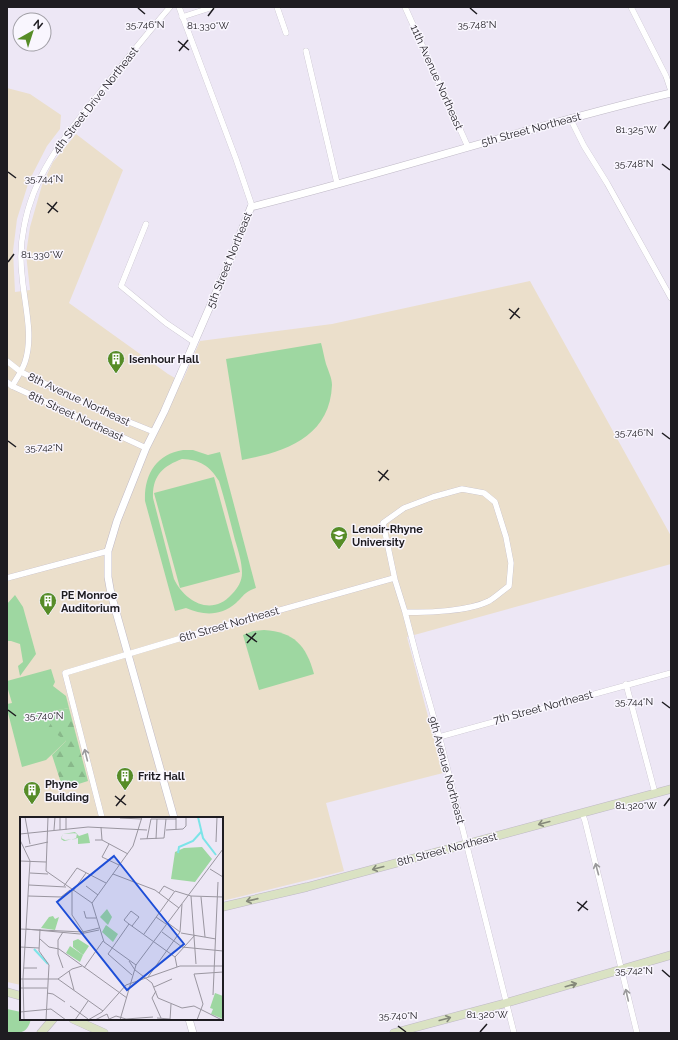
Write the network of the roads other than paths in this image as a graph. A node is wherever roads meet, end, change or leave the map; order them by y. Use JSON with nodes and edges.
{"nodes":[{"id":1,"x":170,"y":7,"type":"edge"},
{"id":2,"x":178,"y":7,"type":"edge"},
{"id":3,"x":212,"y":7,"type":"edge"},
{"id":4,"x":277,"y":7,"type":"edge"},
{"id":5,"x":405,"y":7,"type":"edge"},
{"id":6,"x":631,"y":7,"type":"edge"},
{"id":7,"x":182,"y":17,"type":"junction"},
{"id":8,"x":286,"y":33,"type":"dead end"},
{"id":9,"x":306,"y":51,"type":"dead end"},
{"id":10,"x":671,"y":92,"type":"edge"},
{"id":11,"x":570,"y":118,"type":"junction"},
{"id":12,"x":468,"y":147,"type":"junction"},
{"id":13,"x":337,"y":183,"type":"junction"},
{"id":14,"x":251,"y":206,"type":"junction"},
{"id":15,"x":146,"y":224,"type":"dead end"},
{"id":16,"x":671,"y":298,"type":"edge"},
{"id":17,"x":194,"y":342,"type":"junction"},
{"id":18,"x":7,"y":361,"type":"edge"},
{"id":19,"x":21,"y":372,"type":"junction"},
{"id":20,"x":10,"y":384,"type":"edge"},
{"id":21,"x":154,"y":432,"type":"junction"},
{"id":22,"x":146,"y":448,"type":"junction"},
{"id":23,"x":108,"y":552,"type":"junction"},
{"id":24,"x":7,"y":578,"type":"edge"},
{"id":25,"x":394,"y":578,"type":"junction"},
{"id":26,"x":405,"y":612,"type":"junction"},
{"id":27,"x":128,"y":654,"type":"junction"},
{"id":28,"x":671,"y":673,"type":"edge"},
{"id":29,"x":626,"y":684,"type":"junction"},
{"id":30,"x":439,"y":736,"type":"junction"},
{"id":31,"x":671,"y":789,"type":"edge"},
{"id":32,"x":655,"y":793,"type":"junction"},
{"id":33,"x":582,"y":813,"type":"junction"},
{"id":34,"x":102,"y":817,"type":"edge"},
{"id":35,"x":174,"y":817,"type":"edge"},
{"id":36,"x":467,"y":844,"type":"junction"},
{"id":37,"x":223,"y":907,"type":"edge"},
{"id":38,"x":671,"y":955,"type":"edge"},
{"id":39,"x":622,"y":970,"type":"junction"},
{"id":40,"x":7,"y":992,"type":"edge"},
{"id":41,"x":20,"y":996,"type":"edge"},
{"id":42,"x":506,"y":1003,"type":"junction"},
{"id":43,"x":52,"y":1020,"type":"edge"},
{"id":44,"x":75,"y":1020,"type":"edge"},
{"id":45,"x":189,"y":1020,"type":"edge"},
{"id":46,"x":41,"y":1033,"type":"edge"},
{"id":47,"x":104,"y":1033,"type":"edge"},
{"id":48,"x":193,"y":1033,"type":"edge"},
{"id":49,"x":394,"y":1033,"type":"edge"},
{"id":50,"x":514,"y":1033,"type":"edge"},
{"id":51,"x":637,"y":1033,"type":"edge"}],
"edges":[{"from":1,"to":19,"type":"street","name":"4th Street Drive Northeast"},
{"from":2,"to":7,"type":"street"},
{"from":3,"to":7,"type":"street"},
{"from":4,"to":8,"type":"street"},
{"from":5,"to":12,"type":"street","name":"11th Avenue Northeast"},
{"from":6,"to":10,"type":"street"},
{"from":7,"to":14,"type":"street"},
{"from":9,"to":13,"type":"street"},
{"from":10,"to":11,"type":"street","name":"5th Street Northeast"},
{"from":11,"to":12,"type":"street","name":"5th Street Northeast"},
{"from":11,"to":16,"type":"street"},
{"from":12,"to":13,"type":"street","name":"5th Street Northeast"},
{"from":13,"to":14,"type":"street","name":"5th Street Northeast"},
{"from":14,"to":17,"type":"street","name":"5th Street Northeast"},
{"from":15,"to":17,"type":"street"},
{"from":17,"to":21,"type":"street","name":"5th Street Northeast"},
{"from":18,"to":19,"type":"street","name":"8th Avenue Northeast"},
{"from":19,"to":20,"type":"street","name":"4th Street Drive Northeast"},
{"from":19,"to":21,"type":"street","name":"8th Avenue Northeast"},
{"from":20,"to":22,"type":"street","name":"8th Street Northeast"},
{"from":21,"to":22,"type":"street","name":"5th Street Northeast"},
{"from":22,"to":23,"type":"street","name":"5th Street Northeast"},
{"from":23,"to":24,"type":"street"},
{"from":23,"to":27,"type":"street","name":"5th Street Northeast"},
{"from":25,"to":26,"type":"street","name":"9th Avenue Northeast"},
{"from":25,"to":26,"type":"street"},
{"from":25,"to":27,"type":"street","name":"6th Street Northeast"},
{"from":26,"to":30,"type":"street","name":"9th Avenue Northeast"},
{"from":34,"to":27,"type":"street","name":"6th Street Northeast","one_way":true},
{"from":27,"to":35,"type":"street","name":"5th Street Northeast"},
{"from":28,"to":29,"type":"street","name":"7th Street Northeast"},
{"from":29,"to":30,"type":"street","name":"7th Street Northeast"},
{"from":29,"to":32,"type":"street"},
{"from":30,"to":36,"type":"street","name":"9th Avenue Northeast"},
{"from":31,"to":32,"type":"main road","name":"8th Street Northeast"},
{"from":32,"to":33,"type":"main road","name":"8th Street Northeast"},
{"from":33,"to":36,"type":"main road","name":"8th Street Northeast","one_way":true},
{"from":39,"to":33,"type":"street","one_way":true},
{"from":36,"to":37,"type":"main road","name":"8th Street Northeast","one_way":true},
{"from":36,"to":42,"type":"street","name":"9th Avenue Northeast"},
{"from":38,"to":39,"type":"main road"},
{"from":42,"to":39,"type":"main road","one_way":true},
{"from":51,"to":39,"type":"street","one_way":true},
{"from":40,"to":41,"type":"main road"},
{"from":49,"to":42,"type":"main road","one_way":true},
{"from":42,"to":50,"type":"street","name":"9th Avenue Northeast"},
{"from":43,"to":46,"type":"main road"},
{"from":44,"to":47,"type":"main road"},
{"from":45,"to":48,"type":"street"}]}
